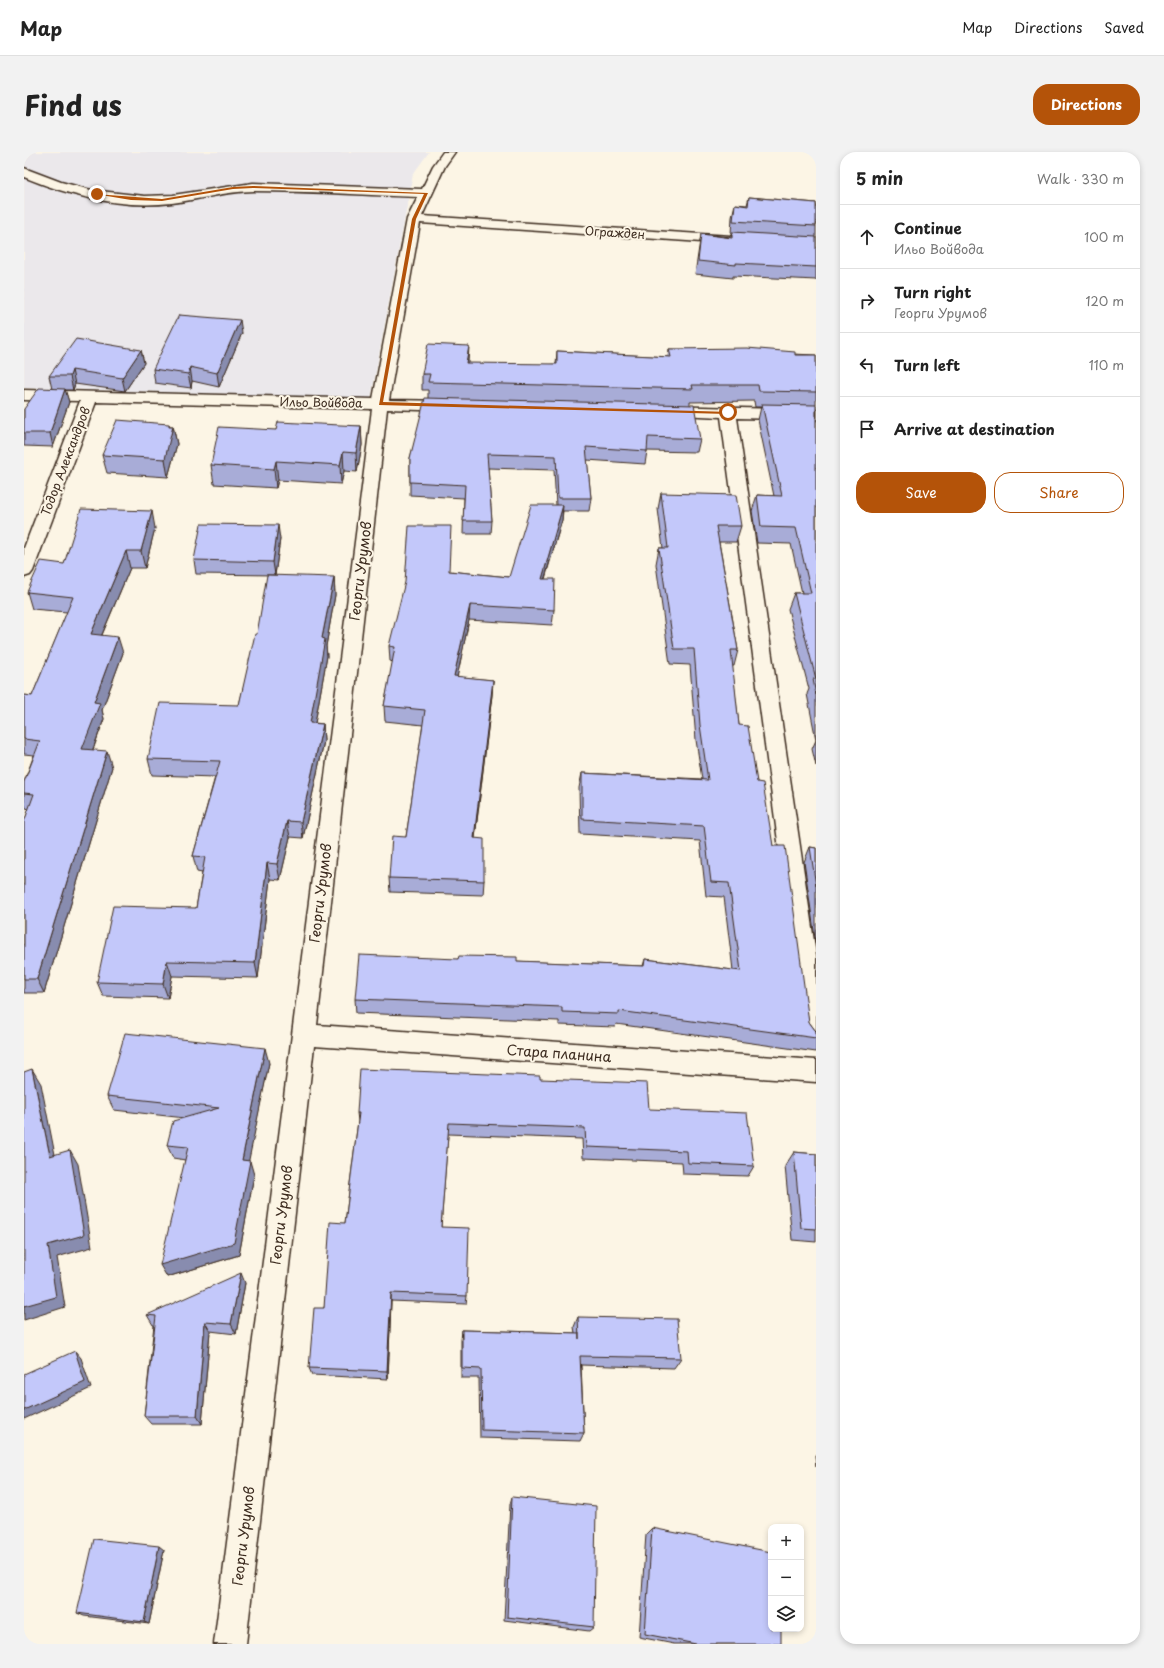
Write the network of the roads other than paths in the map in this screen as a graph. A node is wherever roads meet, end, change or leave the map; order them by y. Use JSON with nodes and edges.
{"nodes":[{"id":1,"x":449,"y":152,"type":"edge"},
{"id":2,"x":24,"y":172,"type":"edge"},
{"id":3,"x":426,"y":193,"type":"junction"},
{"id":4,"x":414,"y":219,"type":"junction"},
{"id":5,"x":745,"y":241,"type":"edge"},
{"id":6,"x":24,"y":395,"type":"edge"},
{"id":7,"x":90,"y":396,"type":"junction"},
{"id":8,"x":380,"y":404,"type":"junction"},
{"id":9,"x":467,"y":406,"type":"edge"},
{"id":10,"x":649,"y":410,"type":"edge"},
{"id":11,"x":728,"y":412,"type":"junction"},
{"id":12,"x":816,"y":415,"type":"edge"},
{"id":13,"x":24,"y":571,"type":"edge"},
{"id":14,"x":816,"y":1034,"type":"edge"},
{"id":15,"x":303,"y":1035,"type":"junction"},
{"id":16,"x":816,"y":1071,"type":"edge"},
{"id":17,"x":230,"y":1644,"type":"edge"}],
"edges":[{"from":1,"to":3,"type":"street","name":"Георги Урумов"},
{"from":2,"to":3,"type":"street"},
{"from":3,"to":4,"type":"street","name":"Георги Урумов"},
{"from":4,"to":5,"type":"street","name":"Огражден"},
{"from":4,"to":8,"type":"street","name":"Георги Урумов"},
{"from":6,"to":7,"type":"street","name":"Ильо Войвода"},
{"from":7,"to":8,"type":"street","name":"Ильо Войвода"},
{"from":7,"to":13,"type":"street","name":"Тодор Александров"},
{"from":8,"to":9,"type":"street","name":"Ильо Войвода"},
{"from":8,"to":15,"type":"street","name":"Георги Урумов"},
{"from":10,"to":11,"type":"street"},
{"from":11,"to":12,"type":"street"},
{"from":11,"to":14,"type":"street"},
{"from":15,"to":16,"type":"street","name":"Стара планина"},
{"from":15,"to":17,"type":"street","name":"Георги Урумов"}]}
